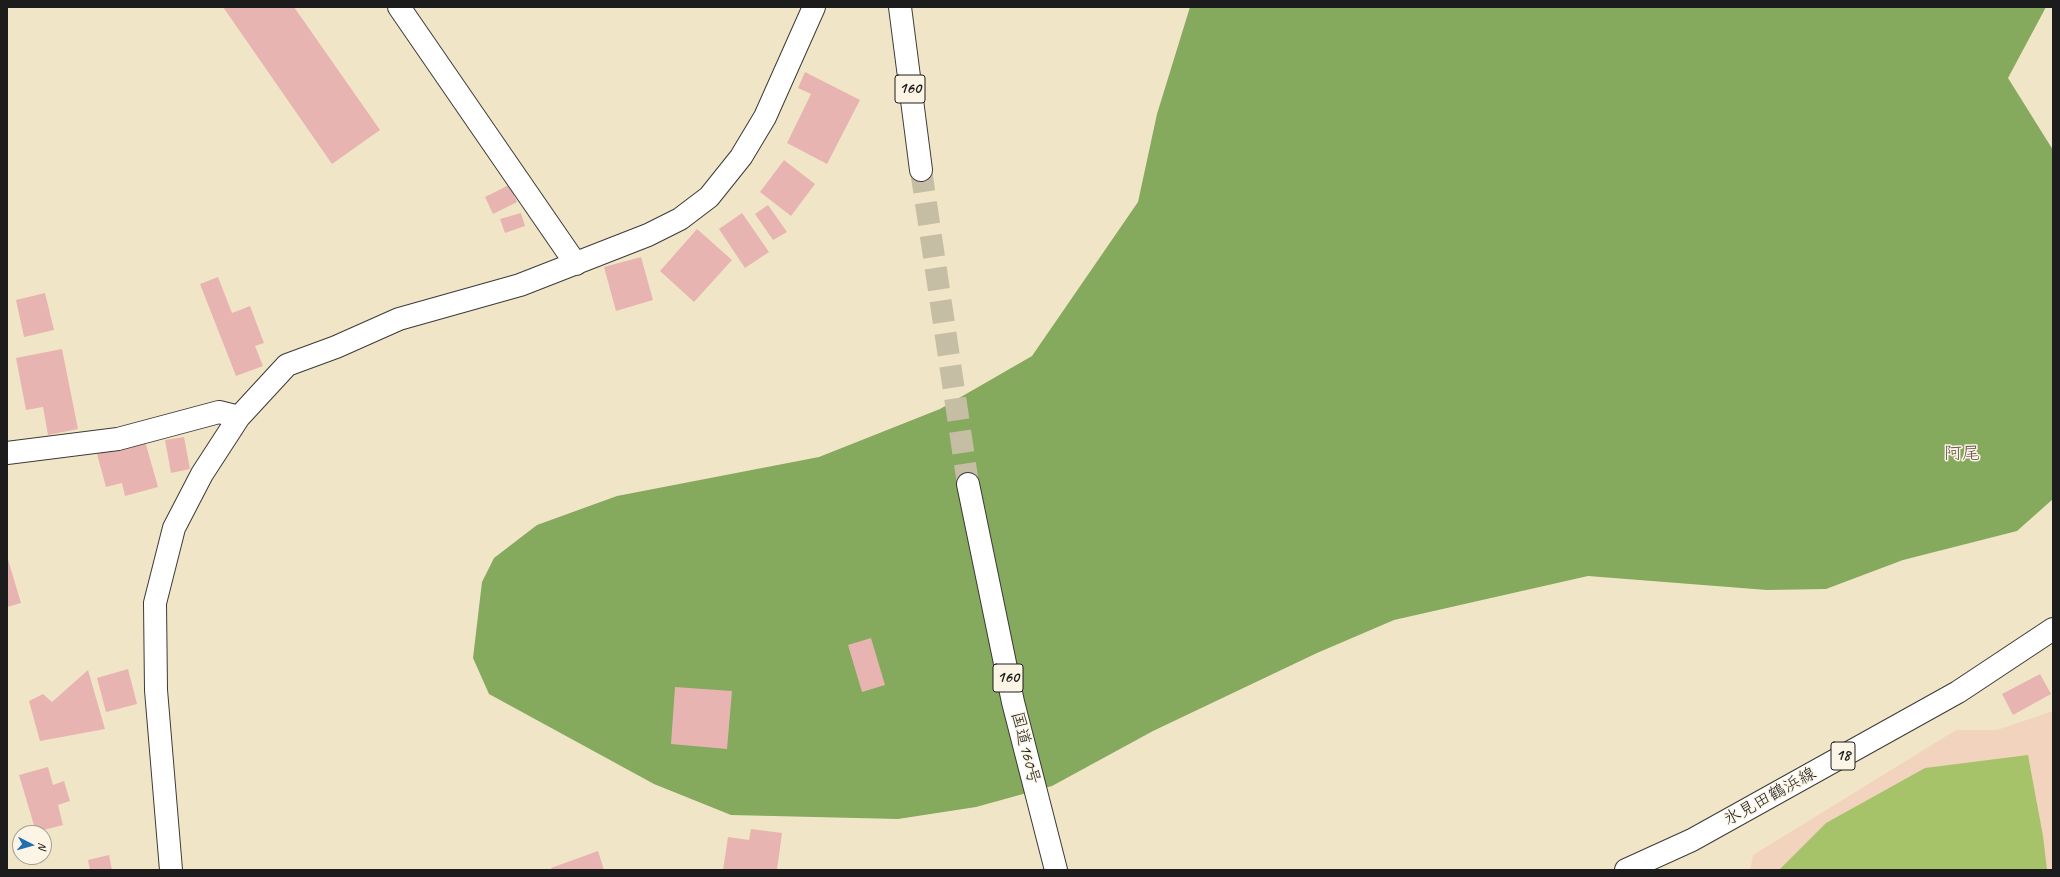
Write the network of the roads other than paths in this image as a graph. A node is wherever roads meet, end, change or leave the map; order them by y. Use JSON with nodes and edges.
{"nodes":[{"id":1,"x":399,"y":7,"type":"edge"},
{"id":2,"x":814,"y":7,"type":"edge"},
{"id":3,"x":900,"y":7,"type":"edge"},
{"id":4,"x":920,"y":170,"type":"tunnel mouth"},
{"id":5,"x":576,"y":264,"type":"junction"},
{"id":6,"x":239,"y":417,"type":"junction"},
{"id":7,"x":7,"y":453,"type":"edge"},
{"id":8,"x":968,"y":484,"type":"tunnel mouth"},
{"id":9,"x":2053,"y":629,"type":"edge"},
{"id":10,"x":171,"y":870,"type":"edge"},
{"id":11,"x":1056,"y":870,"type":"edge"},
{"id":12,"x":1626,"y":870,"type":"edge"}],
"edges":[{"from":1,"to":5,"type":"main road"},
{"from":2,"to":5,"type":"main road"},
{"from":3,"to":4,"type":"main road","number":"160"},
{"from":5,"to":6,"type":"main road"},
{"from":6,"to":7,"type":"main road"},
{"from":6,"to":10,"type":"main road"},
{"from":8,"to":11,"type":"main road","name":"国道160号","number":"160"},
{"from":9,"to":12,"type":"main road","name":"氷見田鶴浜線","number":"18"}]}
